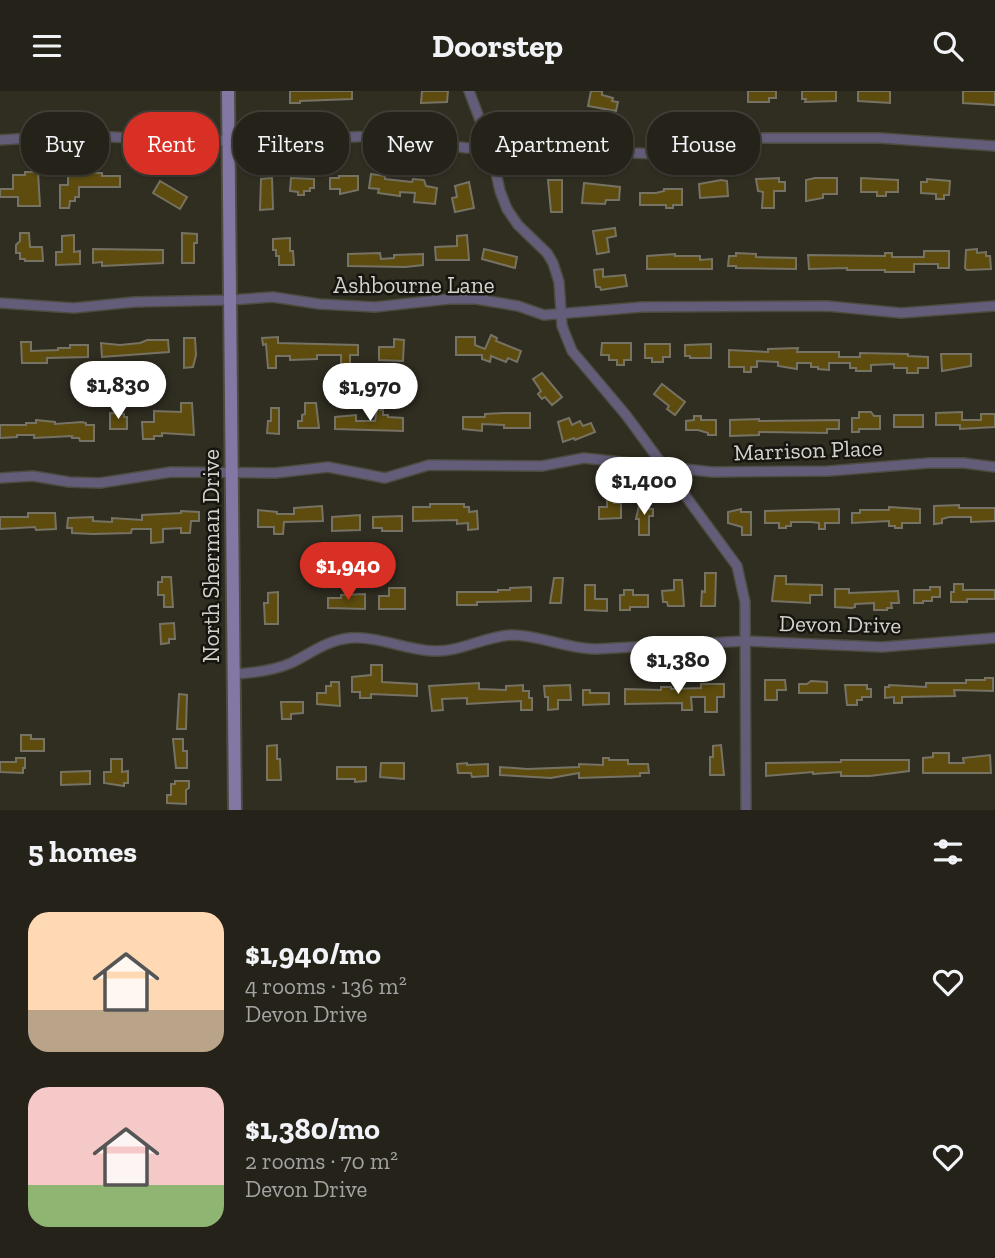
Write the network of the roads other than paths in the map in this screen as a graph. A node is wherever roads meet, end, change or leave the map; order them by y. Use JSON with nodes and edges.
{"nodes":[{"id":1,"x":228,"y":91,"type":"edge"},
{"id":2,"x":469,"y":91,"type":"edge"},
{"id":3,"x":477,"y":112,"type":"edge"},
{"id":4,"x":0,"y":140,"type":"edge"},
{"id":5,"x":228,"y":141,"type":"junction"},
{"id":6,"x":995,"y":146,"type":"edge"},
{"id":7,"x":471,"y":147,"type":"edge"},
{"id":8,"x":633,"y":152,"type":"edge"},
{"id":9,"x":497,"y":175,"type":"edge"},
{"id":10,"x":230,"y":300,"type":"junction"},
{"id":11,"x":0,"y":303,"type":"edge"},
{"id":12,"x":995,"y":306,"type":"edge"},
{"id":13,"x":560,"y":314,"type":"junction"},
{"id":14,"x":664,"y":467,"type":"junction"},
{"id":15,"x":995,"y":467,"type":"edge"},
{"id":16,"x":232,"y":472,"type":"junction"},
{"id":17,"x":0,"y":478,"type":"edge"},
{"id":18,"x":995,"y":638,"type":"edge"},
{"id":19,"x":745,"y":641,"type":"junction"},
{"id":20,"x":233,"y":674,"type":"junction"},
{"id":21,"x":235,"y":810,"type":"edge"},
{"id":22,"x":746,"y":810,"type":"edge"}],
"edges":[{"from":1,"to":5,"type":"main road","name":"North Sherman Drive"},
{"from":2,"to":3,"type":"street"},
{"from":4,"to":5,"type":"street"},
{"from":5,"to":7,"type":"street"},
{"from":5,"to":10,"type":"main road","name":"North Sherman Drive"},
{"from":6,"to":8,"type":"street"},
{"from":9,"to":13,"type":"street"},
{"from":10,"to":11,"type":"street","name":"Ashbourne Lane"},
{"from":10,"to":13,"type":"street","name":"Ashbourne Lane"},
{"from":10,"to":16,"type":"main road","name":"North Sherman Drive"},
{"from":12,"to":13,"type":"street","name":"Ashbourne Lane"},
{"from":13,"to":14,"type":"street"},
{"from":14,"to":15,"type":"street","name":"Marrison Place"},
{"from":14,"to":16,"type":"street","name":"Marrison Place"},
{"from":14,"to":19,"type":"street"},
{"from":16,"to":17,"type":"street","name":"Marrison Place"},
{"from":16,"to":20,"type":"main road","name":"North Sherman Drive"},
{"from":18,"to":19,"type":"street","name":"Devon Drive"},
{"from":19,"to":20,"type":"street","name":"Devon Drive"},
{"from":19,"to":22,"type":"street"},
{"from":20,"to":21,"type":"main road","name":"North Sherman Drive"}]}
